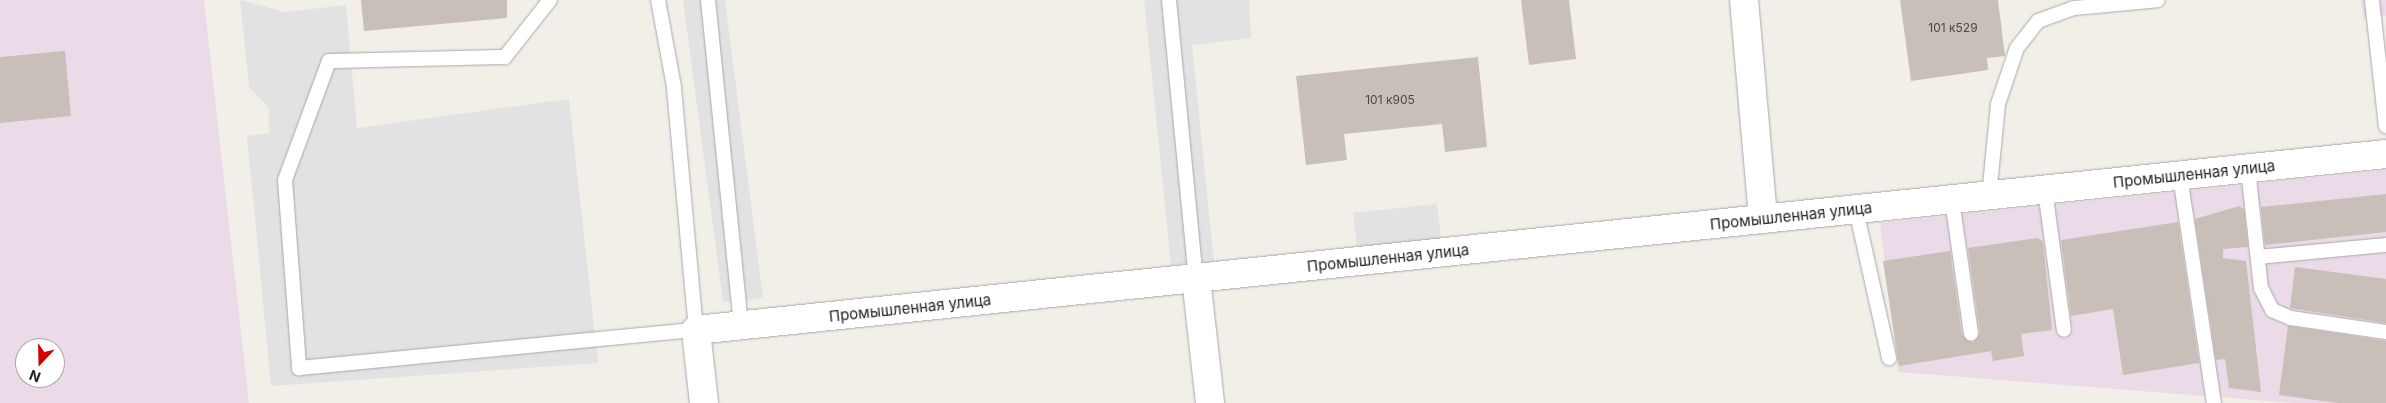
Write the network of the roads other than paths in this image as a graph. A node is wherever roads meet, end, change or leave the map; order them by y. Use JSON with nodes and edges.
{"nodes":[{"id":1,"x":550,"y":0,"type":"edge"},
{"id":2,"x":658,"y":0,"type":"edge"},
{"id":3,"x":708,"y":0,"type":"edge"},
{"id":4,"x":1169,"y":0,"type":"edge"},
{"id":5,"x":1744,"y":0,"type":"edge"},
{"id":6,"x":2158,"y":0,"type":"edge"},
{"id":7,"x":2372,"y":0,"type":"edge"},
{"id":8,"x":2386,"y":126,"type":"edge"},
{"id":9,"x":2386,"y":154,"type":"edge"},
{"id":10,"x":2248,"y":169,"type":"junction"},
{"id":11,"x":2180,"y":176,"type":"junction"},
{"id":12,"x":2045,"y":190,"type":"junction"},
{"id":13,"x":1989,"y":196,"type":"junction"},
{"id":14,"x":1952,"y":200,"type":"junction"},
{"id":15,"x":1856,"y":210,"type":"junction"},
{"id":16,"x":1763,"y":219,"type":"junction"},
{"id":17,"x":2386,"y":245,"type":"edge"},
{"id":18,"x":2258,"y":257,"type":"junction"},
{"id":19,"x":1196,"y":278,"type":"junction"},
{"id":20,"x":741,"y":326,"type":"junction"},
{"id":21,"x":696,"y":330,"type":"junction"},
{"id":22,"x":2064,"y":330,"type":"dead end"},
{"id":23,"x":2386,"y":332,"type":"edge"},
{"id":24,"x":1972,"y":334,"type":"dead end"},
{"id":25,"x":1889,"y":358,"type":"dead end"},
{"id":26,"x":704,"y":403,"type":"edge"},
{"id":27,"x":1210,"y":403,"type":"edge"},
{"id":28,"x":2214,"y":403,"type":"edge"}],
"edges":[{"from":1,"to":21,"type":"lane"},
{"from":2,"to":21,"type":"lane"},
{"from":3,"to":20,"type":"lane"},
{"from":4,"to":19,"type":"lane"},
{"from":5,"to":16,"type":"street"},
{"from":6,"to":13,"type":"lane"},
{"from":7,"to":8,"type":"lane"},
{"from":9,"to":10,"type":"street","name":"Промышленная улица"},
{"from":10,"to":11,"type":"street","name":"Промышленная улица"},
{"from":10,"to":18,"type":"lane"},
{"from":11,"to":12,"type":"street","name":"Промышленная улица"},
{"from":11,"to":28,"type":"lane"},
{"from":12,"to":13,"type":"street","name":"Промышленная улица"},
{"from":12,"to":22,"type":"lane"},
{"from":13,"to":14,"type":"street","name":"Промышленная улица"},
{"from":14,"to":15,"type":"street","name":"Промышленная улица"},
{"from":14,"to":24,"type":"lane"},
{"from":15,"to":16,"type":"street","name":"Промышленная улица"},
{"from":15,"to":25,"type":"lane"},
{"from":16,"to":19,"type":"street","name":"Промышленная улица"},
{"from":17,"to":18,"type":"lane"},
{"from":18,"to":23,"type":"lane"},
{"from":19,"to":20,"type":"street","name":"Промышленная улица"},
{"from":19,"to":27,"type":"street"},
{"from":20,"to":21,"type":"street","name":"Промышленная улица"},
{"from":21,"to":26,"type":"street"}]}
